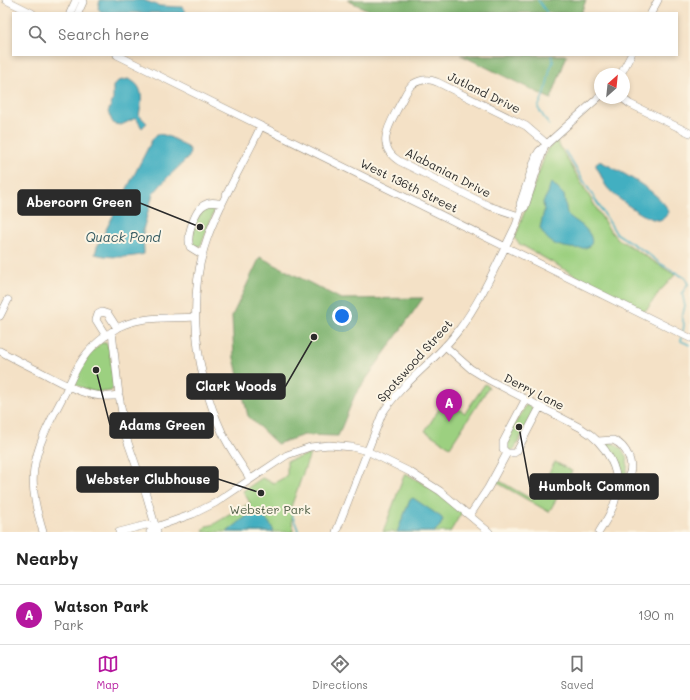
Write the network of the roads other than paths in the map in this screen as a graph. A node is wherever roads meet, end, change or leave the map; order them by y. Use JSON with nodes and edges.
{"nodes":[{"id":1,"x":6,"y":0,"type":"edge"},
{"id":2,"x":76,"y":0,"type":"edge"},
{"id":3,"x":82,"y":0,"type":"edge"},
{"id":4,"x":658,"y":0,"type":"edge"},
{"id":5,"x":30,"y":12,"type":"edge"},
{"id":6,"x":70,"y":12,"type":"edge"},
{"id":7,"x":78,"y":12,"type":"edge"},
{"id":8,"x":652,"y":12,"type":"edge"},
{"id":9,"x":119,"y":56,"type":"edge"},
{"id":10,"x":630,"y":56,"type":"edge"},
{"id":11,"x":624,"y":68,"type":"edge"},
{"id":12,"x":594,"y":101,"type":"edge"},
{"id":13,"x":630,"y":104,"type":"edge"},
{"id":14,"x":397,"y":110,"type":"joint"},
{"id":15,"x":261,"y":126,"type":"junction"},
{"id":16,"x":690,"y":133,"type":"edge"},
{"id":17,"x":545,"y":146,"type":"junction"},
{"id":18,"x":222,"y":204,"type":"junction"},
{"id":19,"x":520,"y":213,"type":"junction"},
{"id":20,"x":505,"y":246,"type":"junction"},
{"id":21,"x":203,"y":255,"type":"junction"},
{"id":22,"x":8,"y":300,"type":"dead end"},
{"id":23,"x":0,"y":316,"type":"edge"},
{"id":24,"x":195,"y":317,"type":"junction"},
{"id":25,"x":112,"y":332,"type":"junction"},
{"id":26,"x":685,"y":336,"type":"edge"},
{"id":27,"x":445,"y":346,"type":"junction"},
{"id":28,"x":0,"y":351,"type":"edge"},
{"id":29,"x":68,"y":386,"type":"junction"},
{"id":30,"x":119,"y":395,"type":"junction"},
{"id":31,"x":525,"y":400,"type":"junction"},
{"id":32,"x":540,"y":407,"type":"junction"},
{"id":33,"x":598,"y":441,"type":"junction"},
{"id":34,"x":367,"y":451,"type":"junction"},
{"id":35,"x":507,"y":453,"type":"junction"},
{"id":36,"x":250,"y":478,"type":"junction"},
{"id":37,"x":616,"y":489,"type":"junction"},
{"id":38,"x":470,"y":515,"type":"junction"},
{"id":39,"x":154,"y":530,"type":"edge"},
{"id":40,"x":43,"y":532,"type":"edge"},
{"id":41,"x":119,"y":532,"type":"edge"},
{"id":42,"x":336,"y":532,"type":"edge"},
{"id":43,"x":489,"y":532,"type":"edge"},
{"id":44,"x":599,"y":532,"type":"edge"}],
"edges":[{"from":1,"to":5,"type":"street"},
{"from":2,"to":6,"type":"street"},
{"from":3,"to":7,"type":"street"},
{"from":4,"to":8,"type":"street"},
{"from":9,"to":15,"type":"street","name":"West 136th Street"},
{"from":10,"to":11,"type":"street"},
{"from":12,"to":17,"type":"street","name":"Spotswood Street"},
{"from":13,"to":16,"type":"street"},
{"from":14,"to":17,"type":"street","name":"Jutland Drive"},
{"from":14,"to":19,"type":"street","name":"Alabanian Drive"},
{"from":15,"to":18,"type":"street"},
{"from":15,"to":20,"type":"street","name":"West 136th Street"},
{"from":17,"to":19,"type":"street","name":"Spotswood Street"},
{"from":18,"to":21,"type":"street"},
{"from":18,"to":21,"type":"street"},
{"from":19,"to":20,"type":"street","name":"Spotswood Street"},
{"from":20,"to":26,"type":"street","name":"West 136th Street"},
{"from":20,"to":27,"type":"street","name":"Spotswood Street"},
{"from":21,"to":24,"type":"street"},
{"from":22,"to":23,"type":"street"},
{"from":24,"to":25,"type":"street"},
{"from":24,"to":36,"type":"street"},
{"from":25,"to":29,"type":"street"},
{"from":25,"to":30,"type":"street"},
{"from":27,"to":31,"type":"street","name":"Derry Lane"},
{"from":27,"to":34,"type":"street","name":"Spotswood Street"},
{"from":28,"to":29,"type":"street"},
{"from":29,"to":30,"type":"street"},
{"from":29,"to":40,"type":"street"},
{"from":30,"to":39,"type":"street"},
{"from":31,"to":32,"type":"street","name":"Derry Lane"},
{"from":31,"to":35,"type":"street"},
{"from":32,"to":33,"type":"street","name":"Derry Lane"},
{"from":32,"to":35,"type":"street"},
{"from":33,"to":37,"type":"street","name":"Derry Lane"},
{"from":33,"to":37,"type":"street"},
{"from":34,"to":36,"type":"street"},
{"from":34,"to":38,"type":"street"},
{"from":34,"to":42,"type":"street","name":"Spotswood Street"},
{"from":35,"to":38,"type":"street"},
{"from":36,"to":39,"type":"street"},
{"from":37,"to":44,"type":"street"},
{"from":38,"to":43,"type":"street"},
{"from":39,"to":41,"type":"street"}]}
